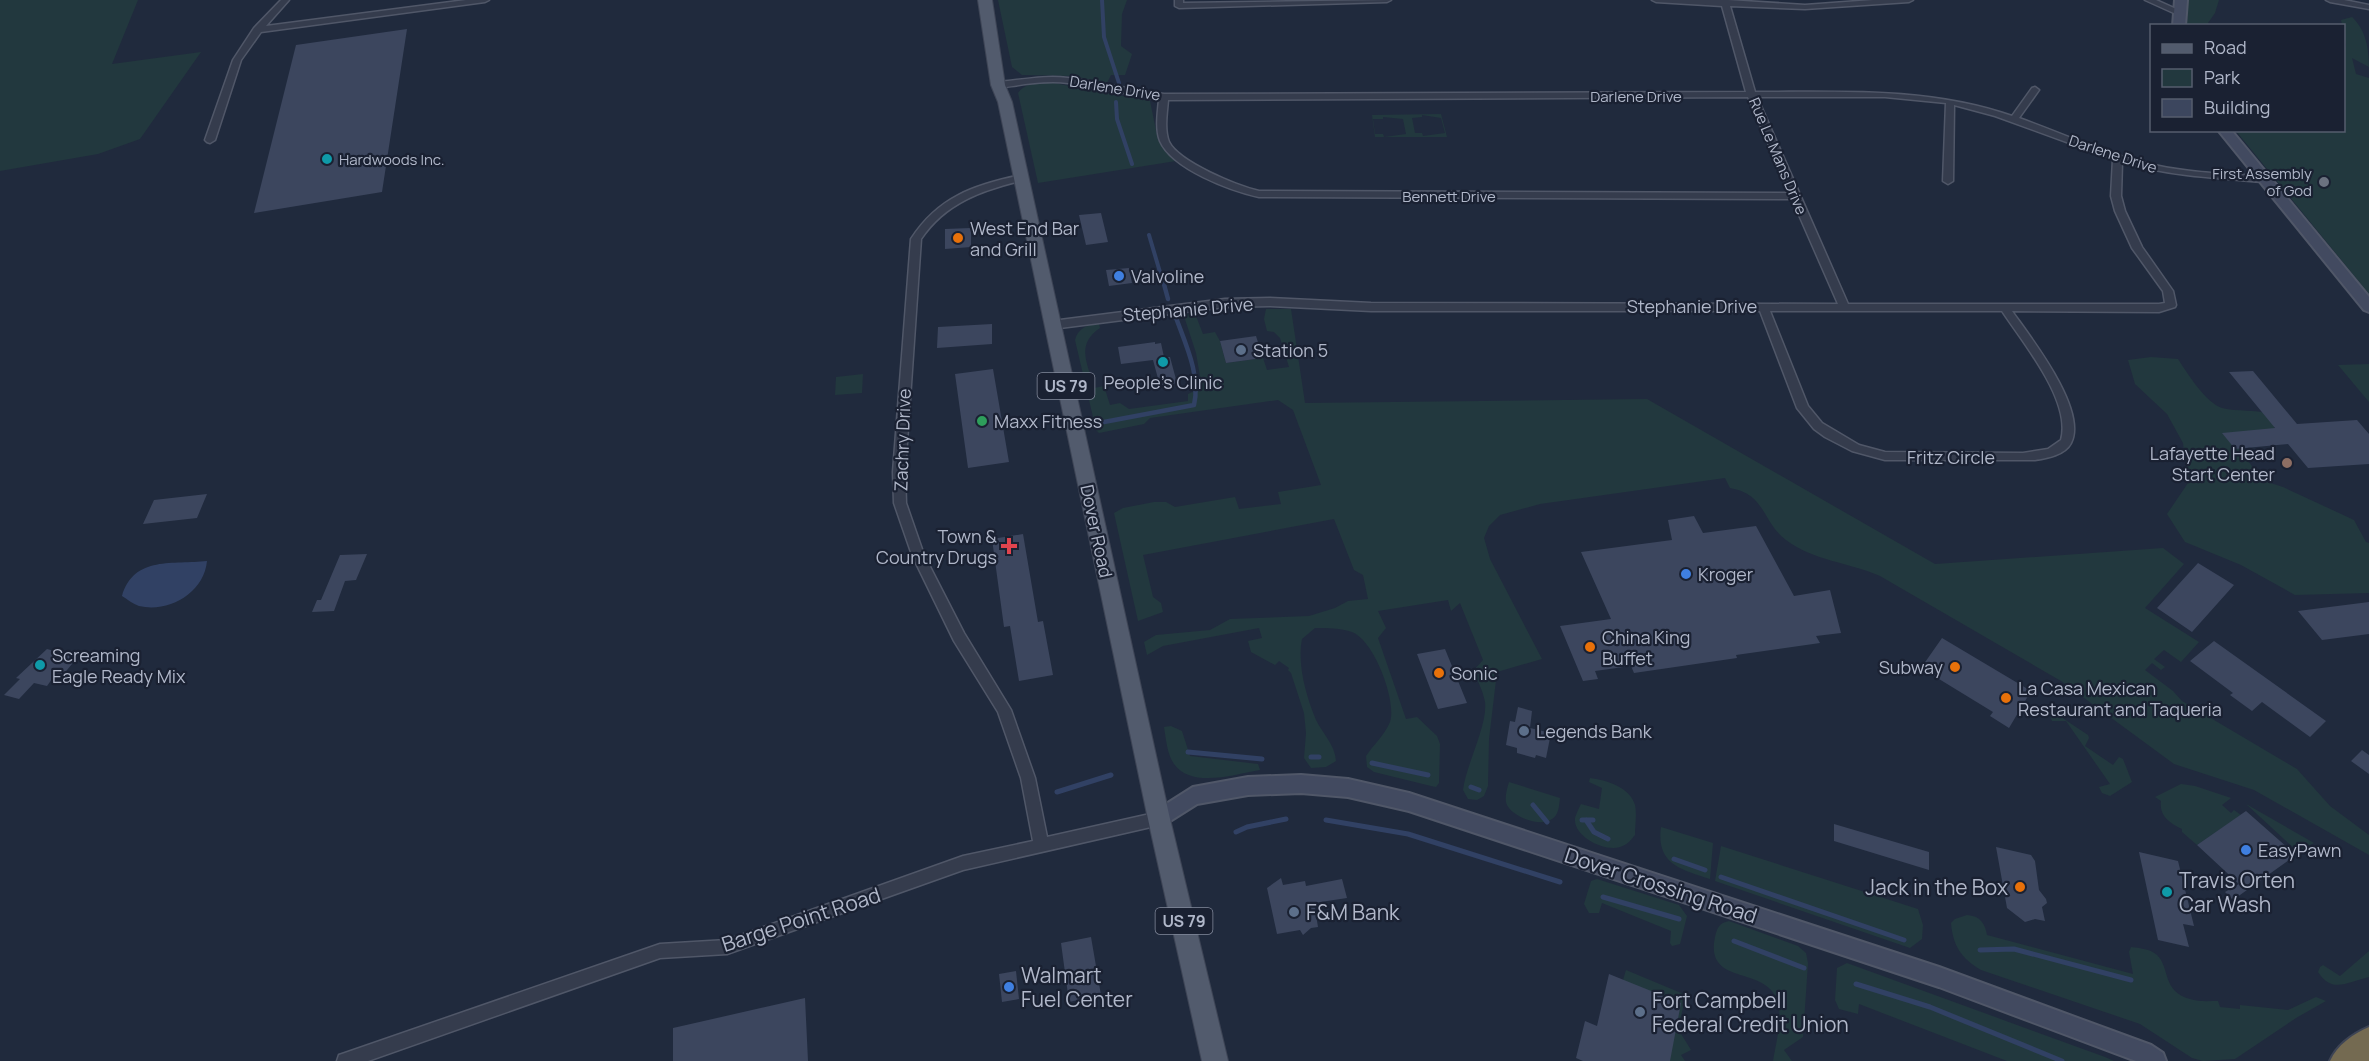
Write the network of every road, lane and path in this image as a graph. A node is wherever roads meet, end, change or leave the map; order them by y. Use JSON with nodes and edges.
{"nodes":[{"id":1,"x":285,"y":0,"type":"edge"},
{"id":2,"x":484,"y":0,"type":"edge"},
{"id":3,"x":985,"y":0,"type":"edge"},
{"id":4,"x":1388,"y":0,"type":"edge"},
{"id":5,"x":1656,"y":0,"type":"edge"},
{"id":6,"x":1910,"y":0,"type":"edge"},
{"id":7,"x":2149,"y":0,"type":"edge"},
{"id":8,"x":2330,"y":0,"type":"edge"},
{"id":9,"x":1894,"y":1,"type":"edge"},
{"id":10,"x":1724,"y":2,"type":"edge"},
{"id":11,"x":1179,"y":3,"type":"edge"},
{"id":12,"x":2180,"y":6,"type":"edge"},
{"id":13,"x":2369,"y":7,"type":"edge"},
{"id":14,"x":2178,"y":24,"type":"edge"},
{"id":15,"x":258,"y":30,"type":"junction"},
{"id":16,"x":998,"y":84,"type":"junction"},
{"id":17,"x":2035,"y":90,"type":"dead end"},
{"id":18,"x":1752,"y":96,"type":"junction"},
{"id":19,"x":1164,"y":97,"type":"junction"},
{"id":20,"x":1950,"y":101,"type":"junction"},
{"id":21,"x":2014,"y":119,"type":"junction"},
{"id":22,"x":2226,"y":132,"type":"edge"},
{"id":23,"x":210,"y":140,"type":"dead end"},
{"id":24,"x":2118,"y":158,"type":"junction"},
{"id":25,"x":1021,"y":178,"type":"junction"},
{"id":26,"x":2264,"y":179,"type":"junction"},
{"id":27,"x":1948,"y":181,"type":"dead end"},
{"id":28,"x":1795,"y":196,"type":"junction"},
{"id":29,"x":1763,"y":306,"type":"junction"},
{"id":30,"x":1844,"y":307,"type":"junction"},
{"id":31,"x":2004,"y":307,"type":"junction"},
{"id":32,"x":2369,"y":307,"type":"edge"},
{"id":33,"x":1052,"y":326,"type":"junction"},
{"id":34,"x":1159,"y":819,"type":"junction"},
{"id":35,"x":1041,"y":844,"type":"junction"},
{"id":36,"x":2105,"y":1038,"type":"junction"},
{"id":37,"x":2369,"y":1042,"type":"edge"},
{"id":38,"x":345,"y":1061,"type":"edge"},
{"id":39,"x":1215,"y":1061,"type":"edge"},
{"id":40,"x":2129,"y":1061,"type":"edge"},
{"id":41,"x":2155,"y":1061,"type":"edge"},
{"id":42,"x":2345,"y":1061,"type":"edge"}],
"edges":[{"from":1,"to":15,"type":"street"},
{"from":2,"to":15,"type":"street"},
{"from":3,"to":16,"type":"main road","name":"Dover Road","number":"US 79"},
{"from":4,"to":11,"type":"street"},
{"from":5,"to":10,"type":"street"},
{"from":6,"to":9,"type":"street"},
{"from":7,"to":12,"type":"street"},
{"from":8,"to":13,"type":"street"},
{"from":9,"to":10,"type":"street"},
{"from":10,"to":18,"type":"street","name":"Rue Le Mans Drive"},
{"from":12,"to":14,"type":"main road"},
{"from":15,"to":23,"type":"street"},
{"from":16,"to":19,"type":"street","name":"Darlene Drive"},
{"from":16,"to":25,"type":"main road","name":"Dover Road","number":"US 79"},
{"from":17,"to":21,"type":"street"},
{"from":18,"to":19,"type":"street","name":"Darlene Drive"},
{"from":18,"to":20,"type":"street","name":"Darlene Drive"},
{"from":18,"to":28,"type":"street","name":"Rue Le Mans Drive"},
{"from":19,"to":28,"type":"street","name":"Bennett Drive"},
{"from":20,"to":21,"type":"street","name":"Darlene Drive"},
{"from":20,"to":27,"type":"street"},
{"from":21,"to":24,"type":"street","name":"Darlene Drive"},
{"from":22,"to":26,"type":"main road"},
{"from":24,"to":26,"type":"street","name":"Darlene Drive"},
{"from":24,"to":31,"type":"street","name":"Stephanie Drive"},
{"from":25,"to":33,"type":"main road","name":"Dover Road","number":"US 79"},
{"from":25,"to":35,"type":"street","name":"Zachry Drive"},
{"from":26,"to":32,"type":"main road"},
{"from":28,"to":30,"type":"street","name":"Rue Le Mans Drive"},
{"from":29,"to":30,"type":"street","name":"Stephanie Drive"},
{"from":29,"to":31,"type":"street","name":"Fritz Circle"},
{"from":29,"to":33,"type":"street","name":"Stephanie Drive"},
{"from":30,"to":31,"type":"street","name":"Stephanie Drive"},
{"from":33,"to":34,"type":"main road","name":"Dover Road","number":"US 79"},
{"from":34,"to":35,"type":"street","name":"Barge Point Road"},
{"from":34,"to":36,"type":"main road","name":"Dover Crossing Road"},
{"from":34,"to":39,"type":"main road","name":"Dover Road","number":"US 79"},
{"from":35,"to":38,"type":"street","name":"Barge Point Road"},
{"from":36,"to":40,"type":"main road"},
{"from":36,"to":41,"type":"main road","name":"Dover Crossing Road"},
{"from":37,"to":42,"type":"highway"}]}
